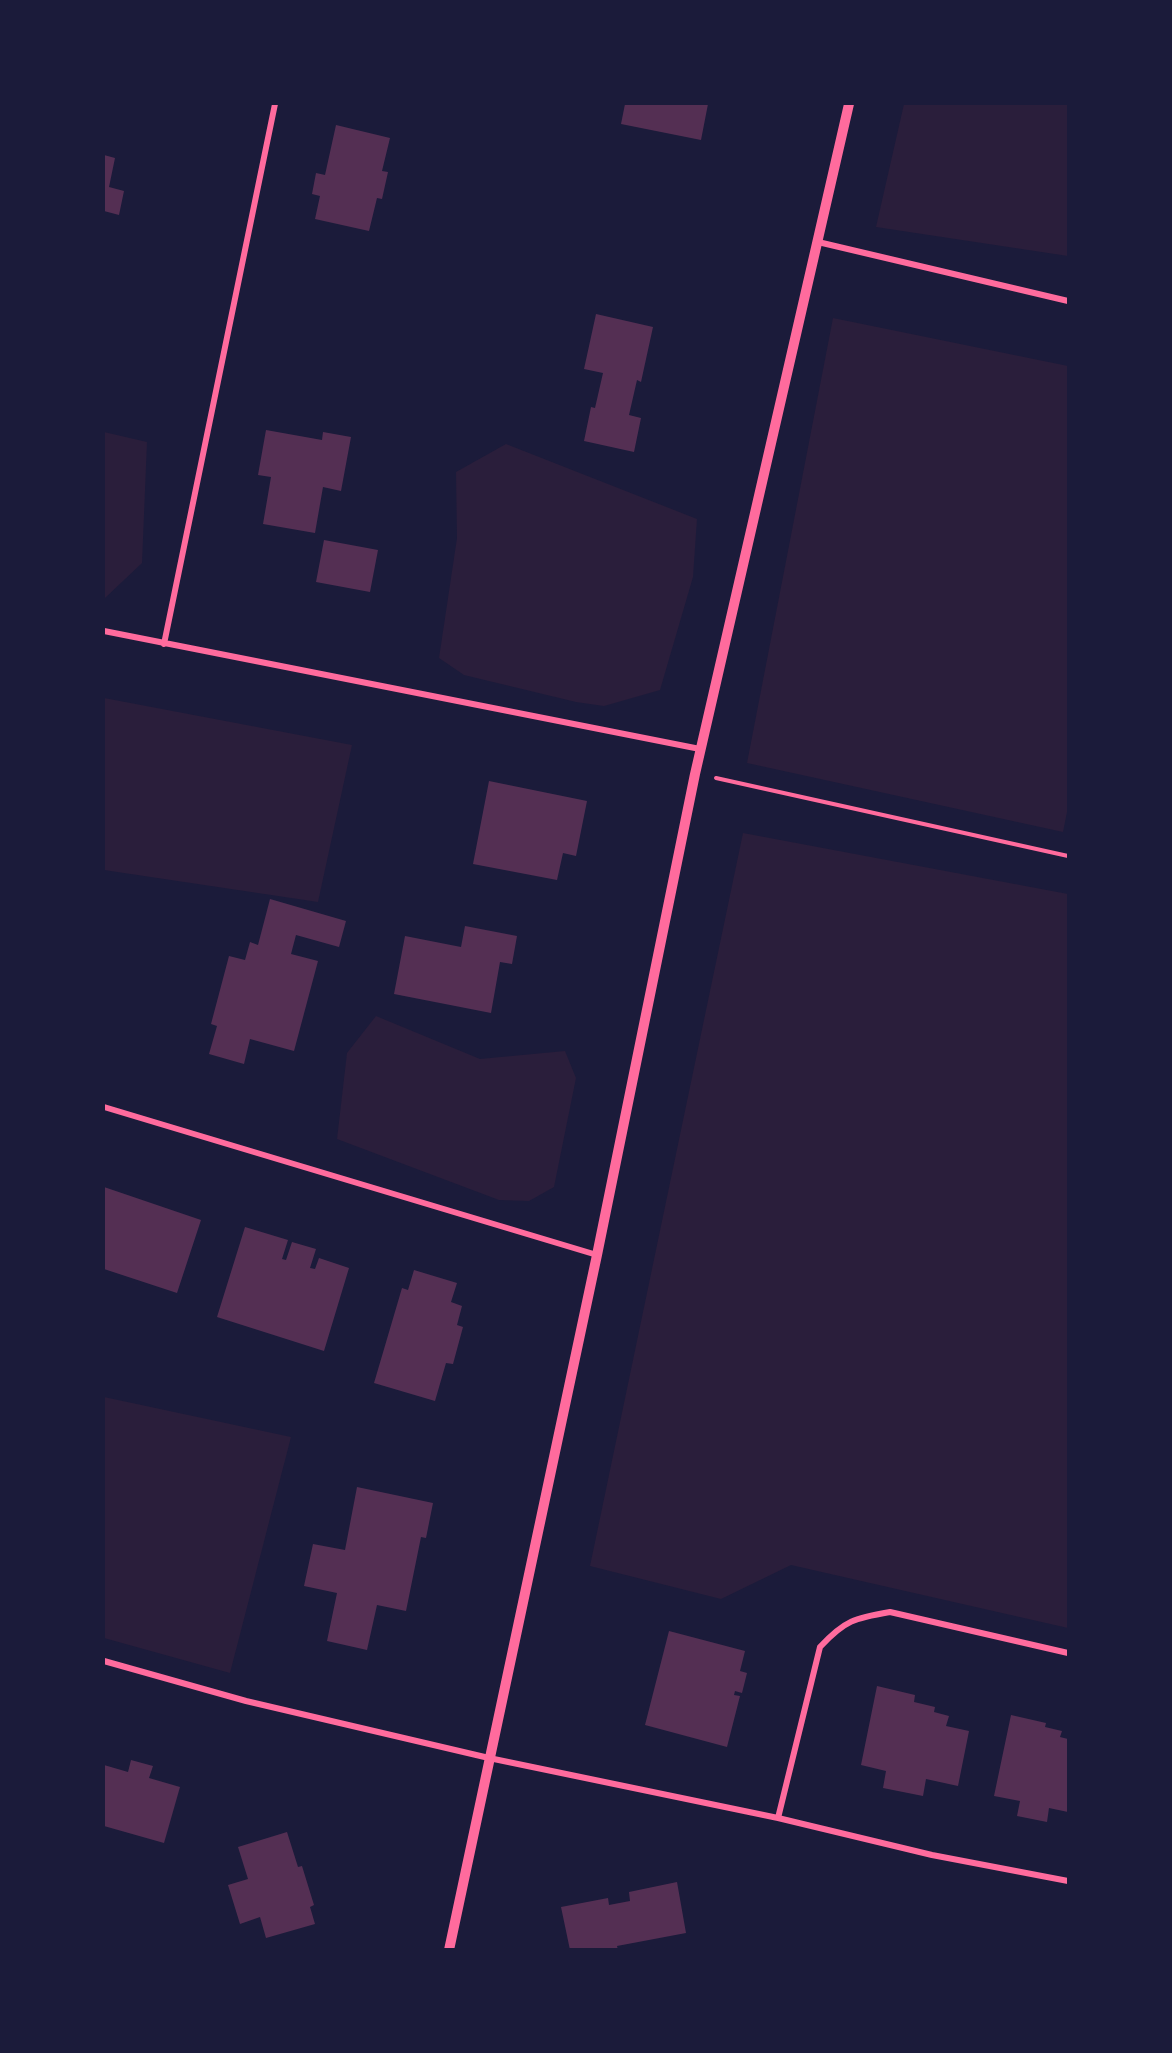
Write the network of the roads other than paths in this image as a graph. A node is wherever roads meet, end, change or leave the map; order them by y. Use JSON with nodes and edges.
{"nodes":[{"id":1,"x":274,"y":104,"type":"edge"},
{"id":2,"x":849,"y":104,"type":"edge"},
{"id":3,"x":818,"y":242,"type":"junction"},
{"id":4,"x":1068,"y":301,"type":"edge"},
{"id":5,"x":104,"y":631,"type":"edge"},
{"id":6,"x":164,"y":644,"type":"junction"},
{"id":7,"x":700,"y":749,"type":"junction"},
{"id":8,"x":104,"y":1107,"type":"edge"},
{"id":9,"x":597,"y":1255,"type":"junction"},
{"id":10,"x":1068,"y":1653,"type":"edge"},
{"id":11,"x":104,"y":1661,"type":"edge"},
{"id":12,"x":489,"y":1758,"type":"junction"},
{"id":13,"x":778,"y":1818,"type":"junction"},
{"id":14,"x":1068,"y":1881,"type":"edge"},
{"id":15,"x":449,"y":1950,"type":"edge"}],
"edges":[{"from":1,"to":6,"type":"street"},
{"from":2,"to":3,"type":"street"},
{"from":3,"to":4,"type":"street"},
{"from":3,"to":7,"type":"street"},
{"from":5,"to":6,"type":"street"},
{"from":6,"to":7,"type":"street"},
{"from":7,"to":9,"type":"street"},
{"from":8,"to":9,"type":"street"},
{"from":9,"to":12,"type":"street"},
{"from":10,"to":13,"type":"street"},
{"from":11,"to":12,"type":"street"},
{"from":12,"to":13,"type":"street"},
{"from":12,"to":15,"type":"street"},
{"from":13,"to":14,"type":"street"}]}
